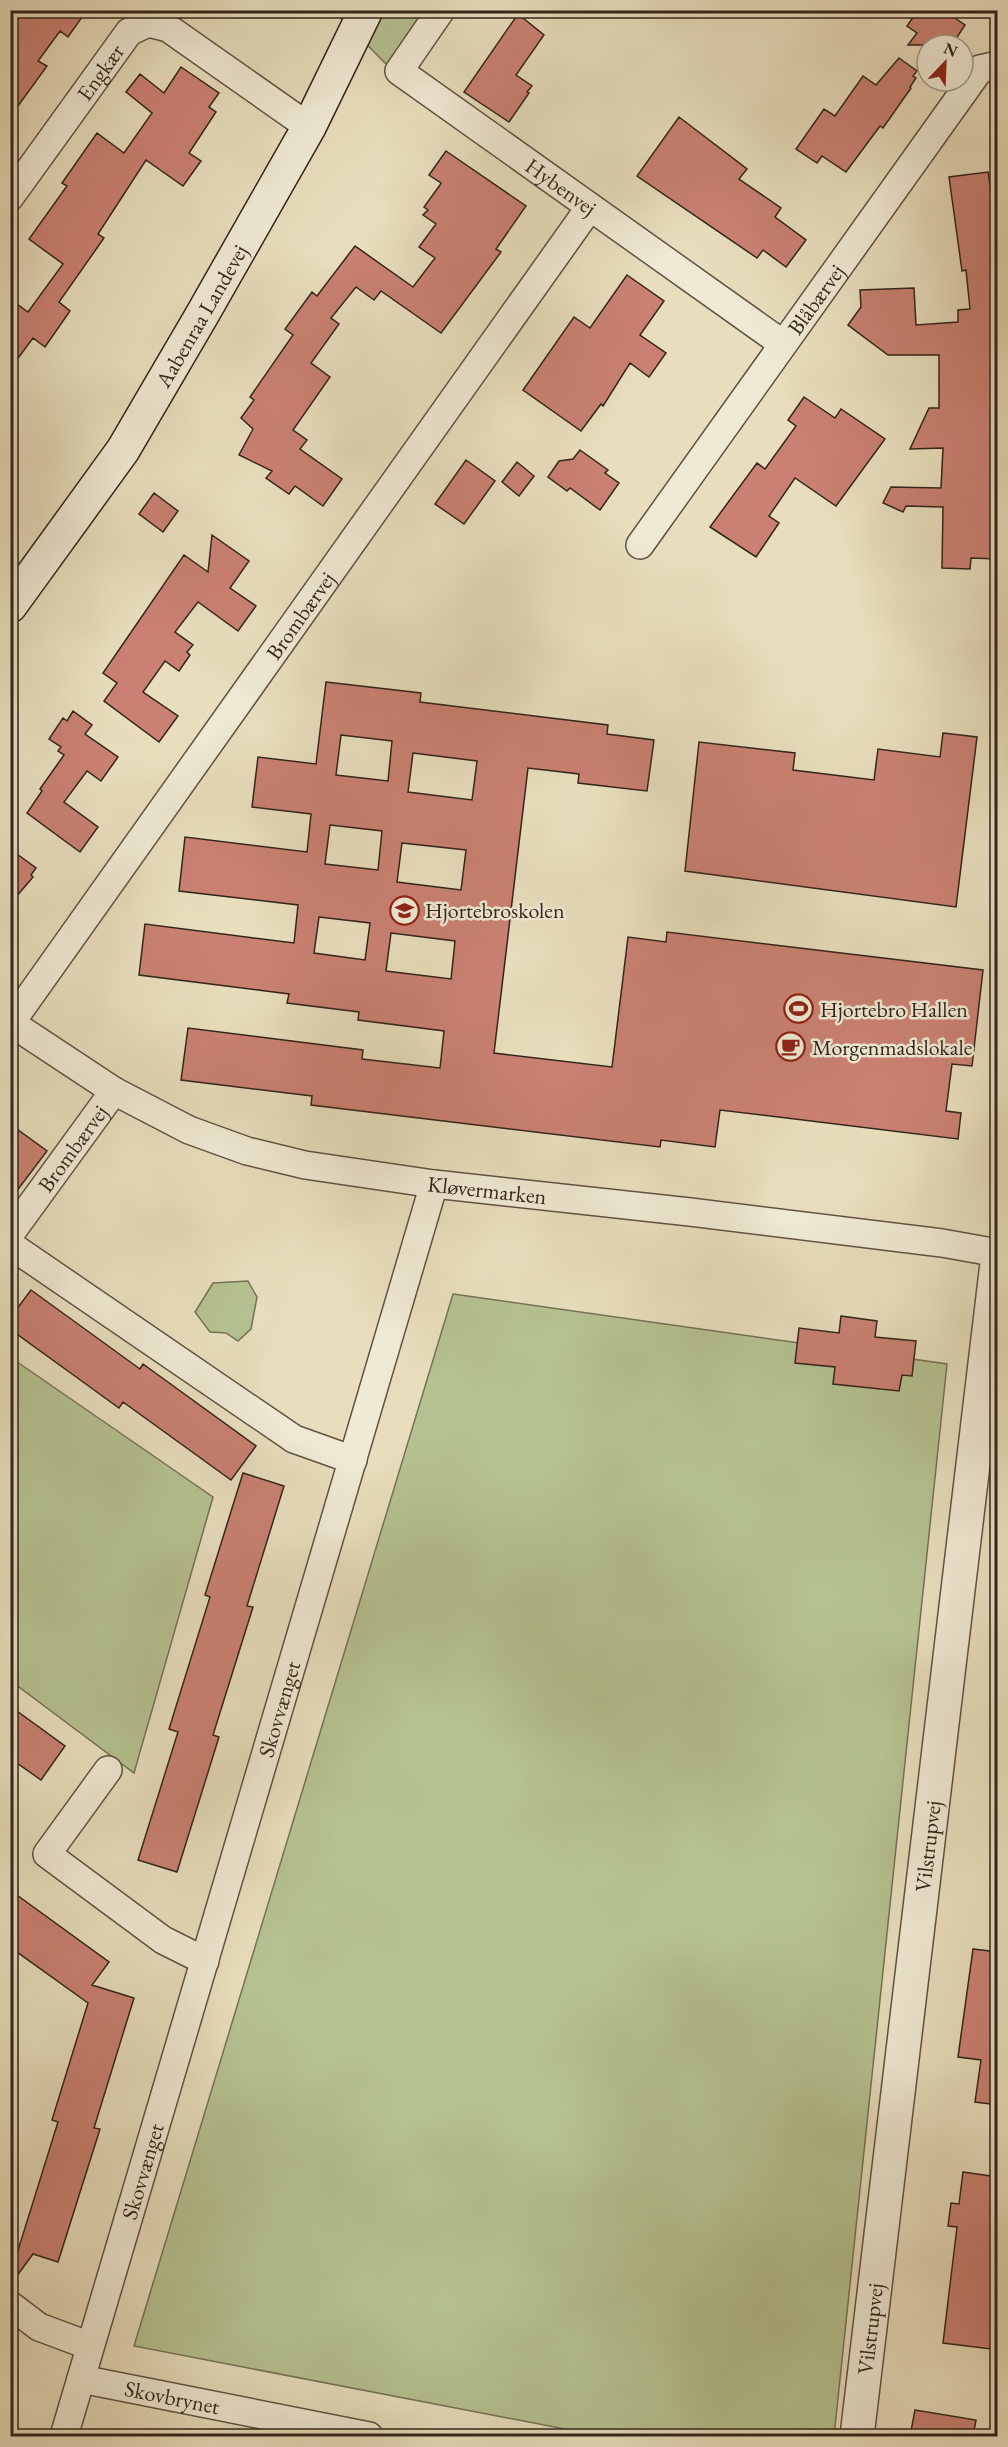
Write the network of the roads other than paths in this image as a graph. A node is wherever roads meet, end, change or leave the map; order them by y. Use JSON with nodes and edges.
{"nodes":[{"id":1,"x":366,"y":10,"type":"edge"},
{"id":2,"x":441,"y":10,"type":"edge"},
{"id":3,"x":998,"y":65,"type":"edge"},
{"id":4,"x":309,"y":127,"type":"junction"},
{"id":5,"x":10,"y":197,"type":"edge"},
{"id":6,"x":590,"y":207,"type":"junction"},
{"id":7,"x":783,"y":344,"type":"junction"},
{"id":8,"x":640,"y":545,"type":"dead end"},
{"id":9,"x":10,"y":606,"type":"edge"},
{"id":10,"x":11,"y":1023,"type":"edge"},
{"id":11,"x":114,"y":1091,"type":"junction"},
{"id":12,"x":434,"y":1184,"type":"junction"},
{"id":13,"x":10,"y":1234,"type":"edge"},
{"id":14,"x":10,"y":1245,"type":"edge"},
{"id":15,"x":998,"y":1254,"type":"edge"},
{"id":16,"x":353,"y":1460,"type":"junction"},
{"id":17,"x":108,"y":1770,"type":"dead end"},
{"id":18,"x":204,"y":1961,"type":"junction"},
{"id":19,"x":10,"y":2306,"type":"edge"},
{"id":20,"x":90,"y":2346,"type":"junction"},
{"id":21,"x":81,"y":2379,"type":"junction"},
{"id":22,"x":64,"y":2436,"type":"edge"},
{"id":23,"x":369,"y":2436,"type":"edge"},
{"id":24,"x":857,"y":2436,"type":"edge"}],
"edges":[{"from":1,"to":4,"type":"street","name":"Aabenraa Landevej"},
{"from":2,"to":6,"type":"street","name":"Hybenvej"},
{"from":3,"to":7,"type":"street","name":"Blåbærvej"},
{"from":4,"to":5,"type":"street","name":"Engkær"},
{"from":4,"to":9,"type":"street","name":"Aabenraa Landevej"},
{"from":6,"to":7,"type":"street","name":"Hybenvej"},
{"from":6,"to":10,"type":"street","name":"Brombærvej"},
{"from":7,"to":8,"type":"street","name":"Blåbærvej"},
{"from":10,"to":11,"type":"street","name":"Kløvermarken"},
{"from":11,"to":12,"type":"street","name":"Kløvermarken"},
{"from":11,"to":13,"type":"street","name":"Brombærvej"},
{"from":12,"to":15,"type":"street","name":"Kløvermarken"},
{"from":12,"to":16,"type":"street","name":"Skovvænget"},
{"from":14,"to":16,"type":"street"},
{"from":15,"to":24,"type":"street","name":"Vilstrupvej"},
{"from":16,"to":18,"type":"street","name":"Skovvænget"},
{"from":17,"to":18,"type":"street"},
{"from":18,"to":20,"type":"street","name":"Skovvænget"},
{"from":19,"to":20,"type":"street"},
{"from":20,"to":21,"type":"street","name":"Skovvænget"},
{"from":21,"to":22,"type":"street","name":"Skovvænget"},
{"from":21,"to":23,"type":"street","name":"Skovbrynet"}]}
